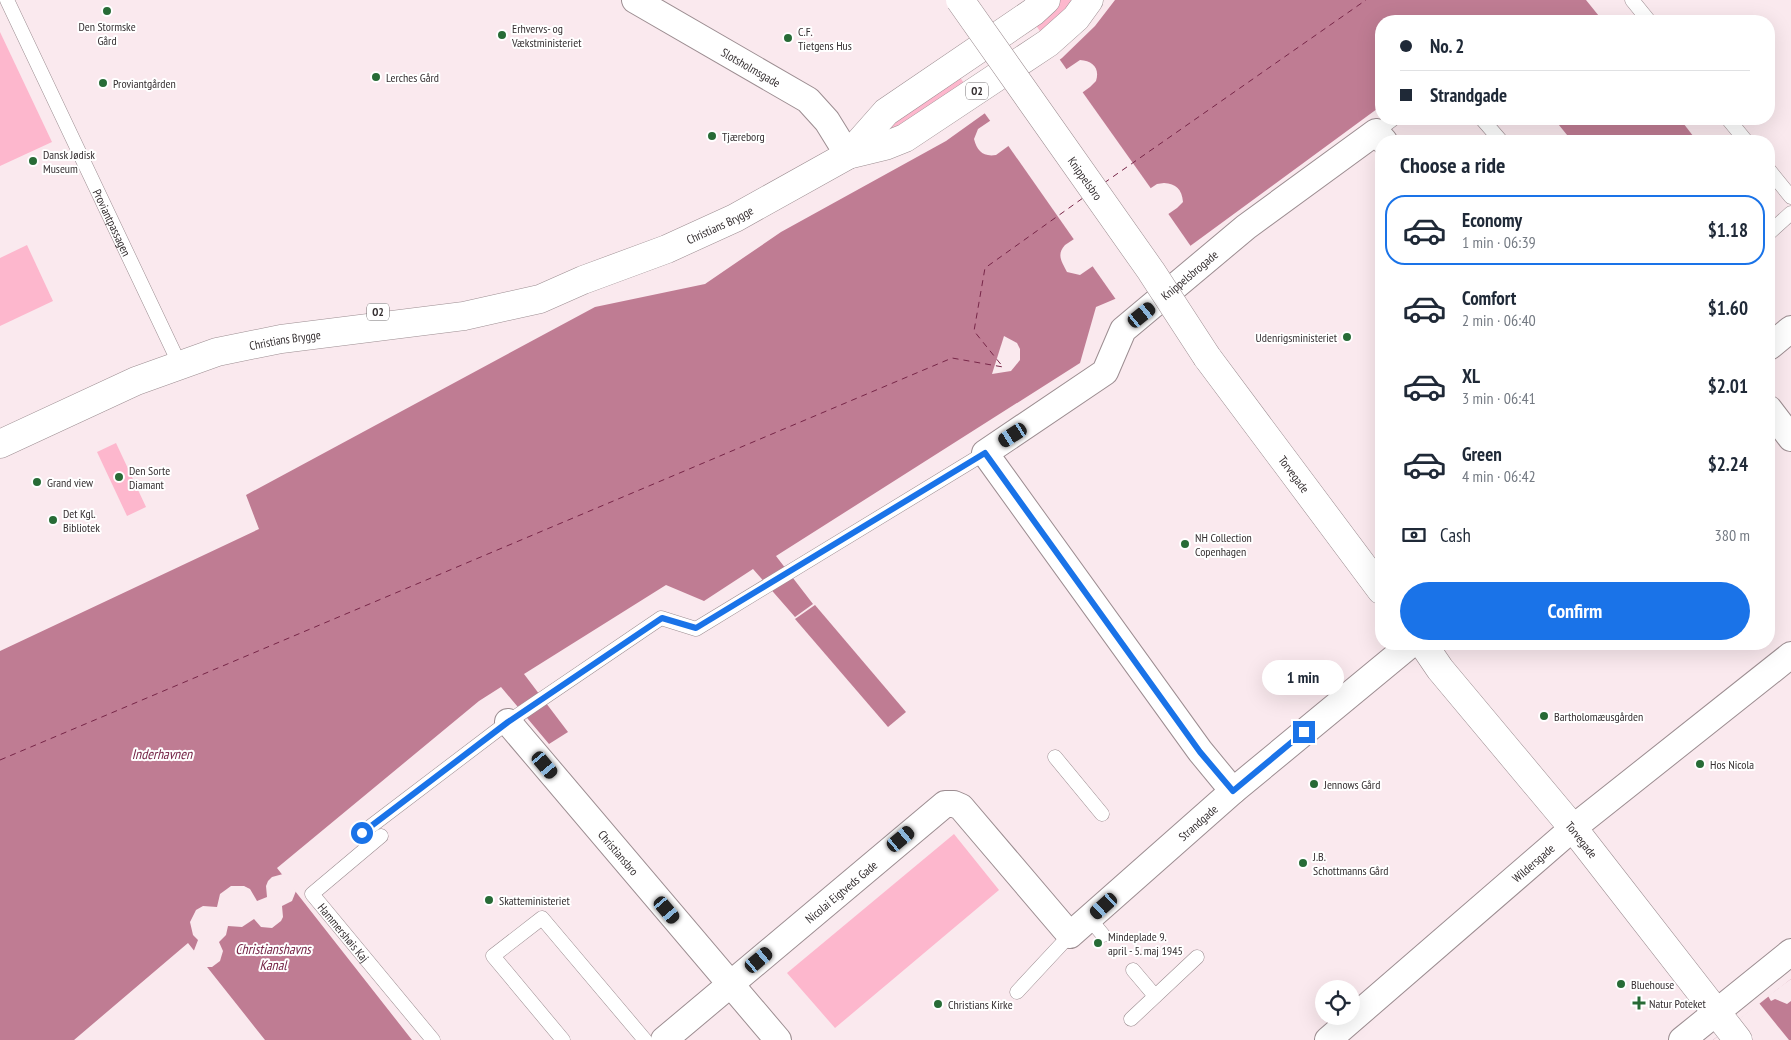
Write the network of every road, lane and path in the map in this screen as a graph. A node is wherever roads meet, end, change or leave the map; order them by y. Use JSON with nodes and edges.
{"nodes":[{"id":1,"x":7,"y":0,"type":"edge"},
{"id":2,"x":635,"y":0,"type":"edge"},
{"id":3,"x":960,"y":0,"type":"edge"},
{"id":4,"x":1046,"y":0,"type":"edge"},
{"id":5,"x":1090,"y":0,"type":"edge"},
{"id":6,"x":1632,"y":0,"type":"edge"},
{"id":7,"x":1644,"y":15,"type":"edge"},
{"id":8,"x":1487,"y":125,"type":"edge"},
{"id":9,"x":1733,"y":125,"type":"edge"},
{"id":10,"x":1496,"y":135,"type":"edge"},
{"id":11,"x":1741,"y":135,"type":"edge"},
{"id":12,"x":1375,"y":137,"type":"edge"},
{"id":13,"x":848,"y":155,"type":"junction"},
{"id":14,"x":1775,"y":177,"type":"edge"},
{"id":15,"x":1791,"y":197,"type":"edge"},
{"id":16,"x":1791,"y":214,"type":"edge"},
{"id":17,"x":1775,"y":227,"type":"edge"},
{"id":18,"x":1791,"y":329,"type":"edge"},
{"id":19,"x":1775,"y":342,"type":"edge"},
{"id":20,"x":1207,"y":357,"type":"joint"},
{"id":21,"x":176,"y":358,"type":"junction"},
{"id":22,"x":1775,"y":418,"type":"edge"},
{"id":23,"x":0,"y":429,"type":"edge"},
{"id":24,"x":1791,"y":438,"type":"edge"},
{"id":25,"x":0,"y":444,"type":"edge"},
{"id":26,"x":985,"y":453,"type":"junction"},
{"id":27,"x":1375,"y":582,"type":"edge"},
{"id":28,"x":1404,"y":650,"type":"edge"},
{"id":29,"x":1427,"y":650,"type":"edge"},
{"id":30,"x":1791,"y":655,"type":"edge"},
{"id":31,"x":513,"y":718,"type":"junction"},
{"id":32,"x":1055,"y":756,"type":"dead end"},
{"id":33,"x":1233,"y":791,"type":"junction"},
{"id":34,"x":1102,"y":814,"type":"dead end"},
{"id":35,"x":1573,"y":828,"type":"junction"},
{"id":36,"x":362,"y":833,"type":"dead end"},
{"id":37,"x":381,"y":836,"type":"dead end"},
{"id":38,"x":1087,"y":929,"type":"junction"},
{"id":39,"x":1791,"y":952,"type":"edge"},
{"id":40,"x":1197,"y":957,"type":"dead end"},
{"id":41,"x":1133,"y":970,"type":"dead end"},
{"id":42,"x":730,"y":984,"type":"junction"},
{"id":43,"x":1017,"y":992,"type":"dead end"},
{"id":44,"x":1155,"y":996,"type":"junction"},
{"id":45,"x":1132,"y":1018,"type":"dead end"},
{"id":46,"x":1726,"y":1024,"type":"edge"},
{"id":47,"x":433,"y":1040,"type":"edge"},
{"id":48,"x":563,"y":1040,"type":"edge"},
{"id":49,"x":645,"y":1040,"type":"edge"},
{"id":50,"x":664,"y":1040,"type":"edge"},
{"id":51,"x":778,"y":1040,"type":"edge"},
{"id":52,"x":1328,"y":1040,"type":"edge"},
{"id":53,"x":1682,"y":1040,"type":"edge"}],
"edges":[{"from":1,"to":21,"type":"lane","name":"Proviantpassagen"},
{"from":2,"to":13,"type":"street","name":"Slotsholmsgade"},
{"from":3,"to":20,"type":"main road","name":"Knippelsbro","bridge":true},
{"from":4,"to":13,"type":"main road","name":"Christians Brygge","number":"O2"},
{"from":5,"to":13,"type":"main road","name":"Christians Brygge","number":"O2"},
{"from":6,"to":7,"type":"lane"},
{"from":8,"to":10,"type":"lane"},
{"from":9,"to":11,"type":"lane"},
{"from":12,"to":26,"type":"street","name":"Knippelsbrogade"},
{"from":13,"to":21,"type":"main road","name":"Christians Brygge","number":"O2"},
{"from":14,"to":15,"type":"lane"},
{"from":16,"to":17,"type":"lane"},
{"from":18,"to":19,"type":"street"},
{"from":20,"to":27,"type":"main road","name":"Torvegade"},
{"from":21,"to":23,"type":"main road","name":"Christians Brygge","number":"O2"},
{"from":21,"to":25,"type":"main road","name":"Christians Brygge","number":"O2"},
{"from":22,"to":24,"type":"street"},
{"from":26,"to":31,"type":"lane","name":"Knippelsbrogade"},
{"from":26,"to":33,"type":"street"},
{"from":28,"to":33,"type":"street","name":"Strandgade"},
{"from":29,"to":35,"type":"main road","name":"Torvegade"},
{"from":30,"to":35,"type":"street","name":"Wildersgade"},
{"from":31,"to":36,"type":"lane","name":"Knippelsbrogade"},
{"from":31,"to":42,"type":"street","name":"Christiansbro"},
{"from":32,"to":34,"type":"lane"},
{"from":33,"to":38,"type":"street","name":"Strandgade"},
{"from":35,"to":46,"type":"main road","name":"Torvegade"},
{"from":35,"to":52,"type":"street","name":"Wildersgade"},
{"from":37,"to":47,"type":"lane","name":"Hammershøis Kaj"},
{"from":38,"to":42,"type":"street","name":"Nicolai Eigtveds Gade"},
{"from":38,"to":43,"type":"lane","name":"Strandgade"},
{"from":39,"to":46,"type":"street"},
{"from":40,"to":44,"type":"lane"},
{"from":41,"to":44,"type":"lane"},
{"from":42,"to":50,"type":"street","name":"Nicolai Eigtveds Gade"},
{"from":42,"to":51,"type":"street","name":"Christiansbro"},
{"from":44,"to":45,"type":"lane"},
{"from":46,"to":53,"type":"street"},
{"from":48,"to":49,"type":"lane"}]}
